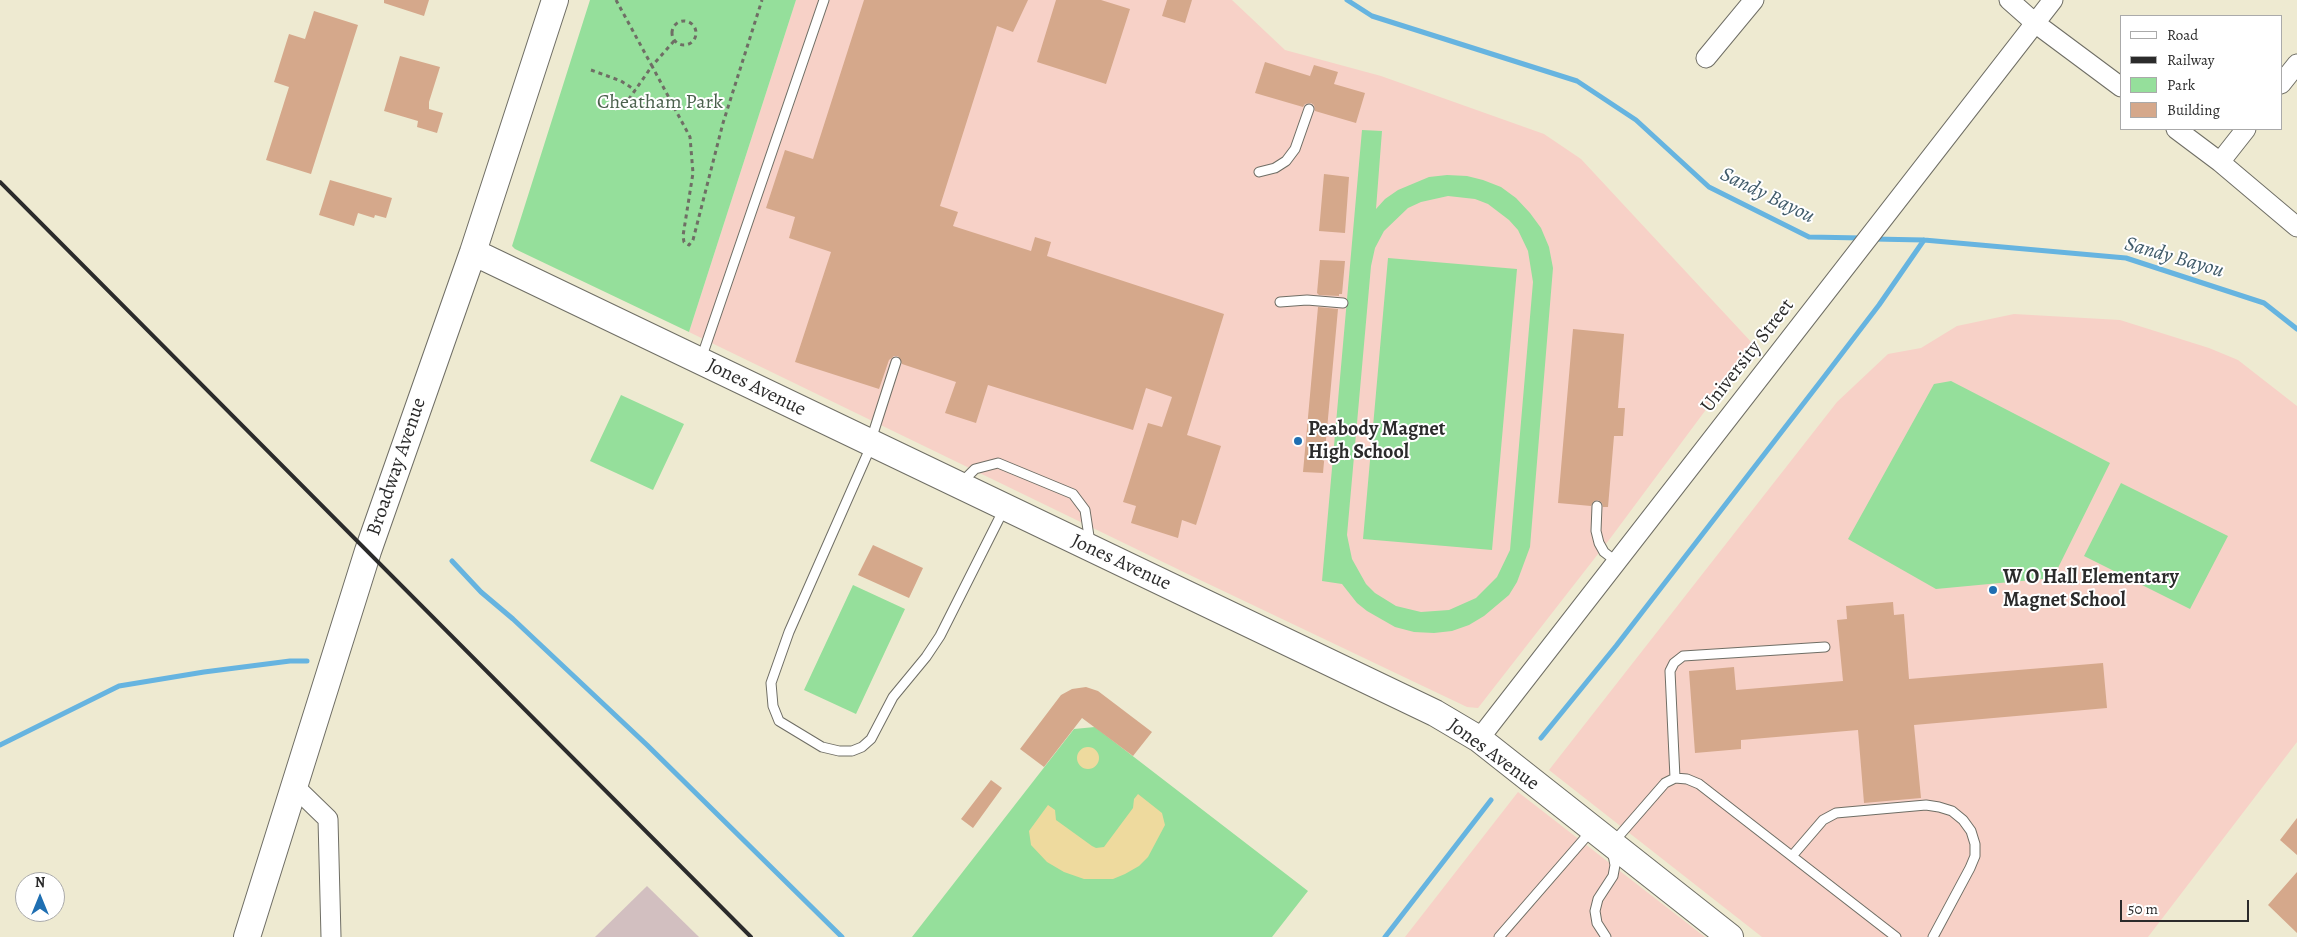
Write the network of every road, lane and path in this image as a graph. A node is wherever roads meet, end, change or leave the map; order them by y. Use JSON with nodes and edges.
{"nodes":[{"id":1,"x":555,"y":0,"type":"edge"},
{"id":2,"x":616,"y":0,"type":"edge"},
{"id":3,"x":762,"y":0,"type":"edge"},
{"id":4,"x":824,"y":0,"type":"edge"},
{"id":5,"x":1754,"y":0,"type":"edge"},
{"id":6,"x":2009,"y":0,"type":"edge"},
{"id":7,"x":2053,"y":0,"type":"edge"},
{"id":8,"x":2035,"y":23,"type":"junction"},
{"id":9,"x":674,"y":41,"type":"junction"},
{"id":10,"x":1706,"y":58,"type":"dead end"},
{"id":11,"x":2297,"y":64,"type":"edge"},
{"id":12,"x":652,"y":66,"type":"junction"},
{"id":13,"x":591,"y":70,"type":"dead end"},
{"id":14,"x":2282,"y":83,"type":"edge"},
{"id":15,"x":2120,"y":86,"type":"edge"},
{"id":16,"x":636,"y":90,"type":"junction"},
{"id":17,"x":622,"y":109,"type":"dead end"},
{"id":18,"x":1309,"y":109,"type":"dead end"},
{"id":19,"x":2177,"y":130,"type":"edge"},
{"id":20,"x":2245,"y":130,"type":"edge"},
{"id":21,"x":2220,"y":162,"type":"junction"},
{"id":22,"x":1259,"y":172,"type":"dead end"},
{"id":23,"x":2297,"y":227,"type":"edge"},
{"id":24,"x":473,"y":252,"type":"junction"},
{"id":25,"x":1280,"y":302,"type":"dead end"},
{"id":26,"x":1343,"y":302,"type":"dead end"},
{"id":27,"x":700,"y":361,"type":"junction"},
{"id":28,"x":896,"y":362,"type":"dead end"},
{"id":29,"x":872,"y":443,"type":"junction"},
{"id":30,"x":958,"y":485,"type":"junction"},
{"id":31,"x":1597,"y":506,"type":"dead end"},
{"id":32,"x":1005,"y":507,"type":"junction"},
{"id":33,"x":1091,"y":548,"type":"junction"},
{"id":34,"x":1617,"y":562,"type":"junction"},
{"id":35,"x":1825,"y":646,"type":"dead end"},
{"id":36,"x":1479,"y":739,"type":"junction"},
{"id":37,"x":1675,"y":778,"type":"junction"},
{"id":38,"x":294,"y":787,"type":"junction"},
{"id":39,"x":1602,"y":837,"type":"junction"},
{"id":40,"x":1792,"y":856,"type":"junction"},
{"id":41,"x":331,"y":930,"type":"edge"},
{"id":42,"x":247,"y":937,"type":"edge"},
{"id":43,"x":347,"y":937,"type":"edge"},
{"id":44,"x":1499,"y":937,"type":"edge"},
{"id":45,"x":1606,"y":937,"type":"edge"},
{"id":46,"x":1730,"y":937,"type":"edge"},
{"id":47,"x":1896,"y":937,"type":"edge"},
{"id":48,"x":1933,"y":937,"type":"edge"}],
"edges":[{"from":1,"to":24,"type":"street","name":"Broadway Avenue"},
{"from":2,"to":12,"type":"path"},
{"from":3,"to":12,"type":"path"},
{"from":4,"to":27,"type":"lane"},
{"from":5,"to":10,"type":"street"},
{"from":6,"to":8,"type":"street"},
{"from":7,"to":8,"type":"street","name":"University Street"},
{"from":8,"to":15,"type":"street"},
{"from":8,"to":34,"type":"street","name":"University Street"},
{"from":9,"to":9,"type":"path"},
{"from":9,"to":12,"type":"path"},
{"from":11,"to":14,"type":"street"},
{"from":12,"to":16,"type":"path"},
{"from":13,"to":16,"type":"path"},
{"from":16,"to":17,"type":"path"},
{"from":18,"to":22,"type":"lane"},
{"from":19,"to":21,"type":"street"},
{"from":20,"to":21,"type":"street"},
{"from":21,"to":23,"type":"street"},
{"from":24,"to":27,"type":"street","name":"Jones Avenue"},
{"from":24,"to":38,"type":"street","name":"Broadway Avenue"},
{"from":25,"to":26,"type":"lane"},
{"from":27,"to":29,"type":"street","name":"Jones Avenue"},
{"from":28,"to":29,"type":"lane"},
{"from":29,"to":30,"type":"street","name":"Jones Avenue"},
{"from":29,"to":32,"type":"lane"},
{"from":30,"to":32,"type":"street","name":"Jones Avenue"},
{"from":30,"to":33,"type":"lane"},
{"from":31,"to":34,"type":"lane"},
{"from":32,"to":33,"type":"street","name":"Jones Avenue"},
{"from":33,"to":36,"type":"street","name":"Jones Avenue"},
{"from":34,"to":36,"type":"street","name":"University Street"},
{"from":35,"to":37,"type":"lane"},
{"from":36,"to":39,"type":"street","name":"Jones Avenue"},
{"from":37,"to":39,"type":"lane"},
{"from":37,"to":40,"type":"lane"},
{"from":38,"to":41,"type":"street"},
{"from":38,"to":42,"type":"street","name":"Broadway Avenue"},
{"from":39,"to":44,"type":"lane"},
{"from":39,"to":45,"type":"lane"},
{"from":39,"to":46,"type":"street","name":"Jones Avenue"},
{"from":40,"to":47,"type":"lane"},
{"from":40,"to":48,"type":"lane"},
{"from":41,"to":43,"type":"street"}]}
